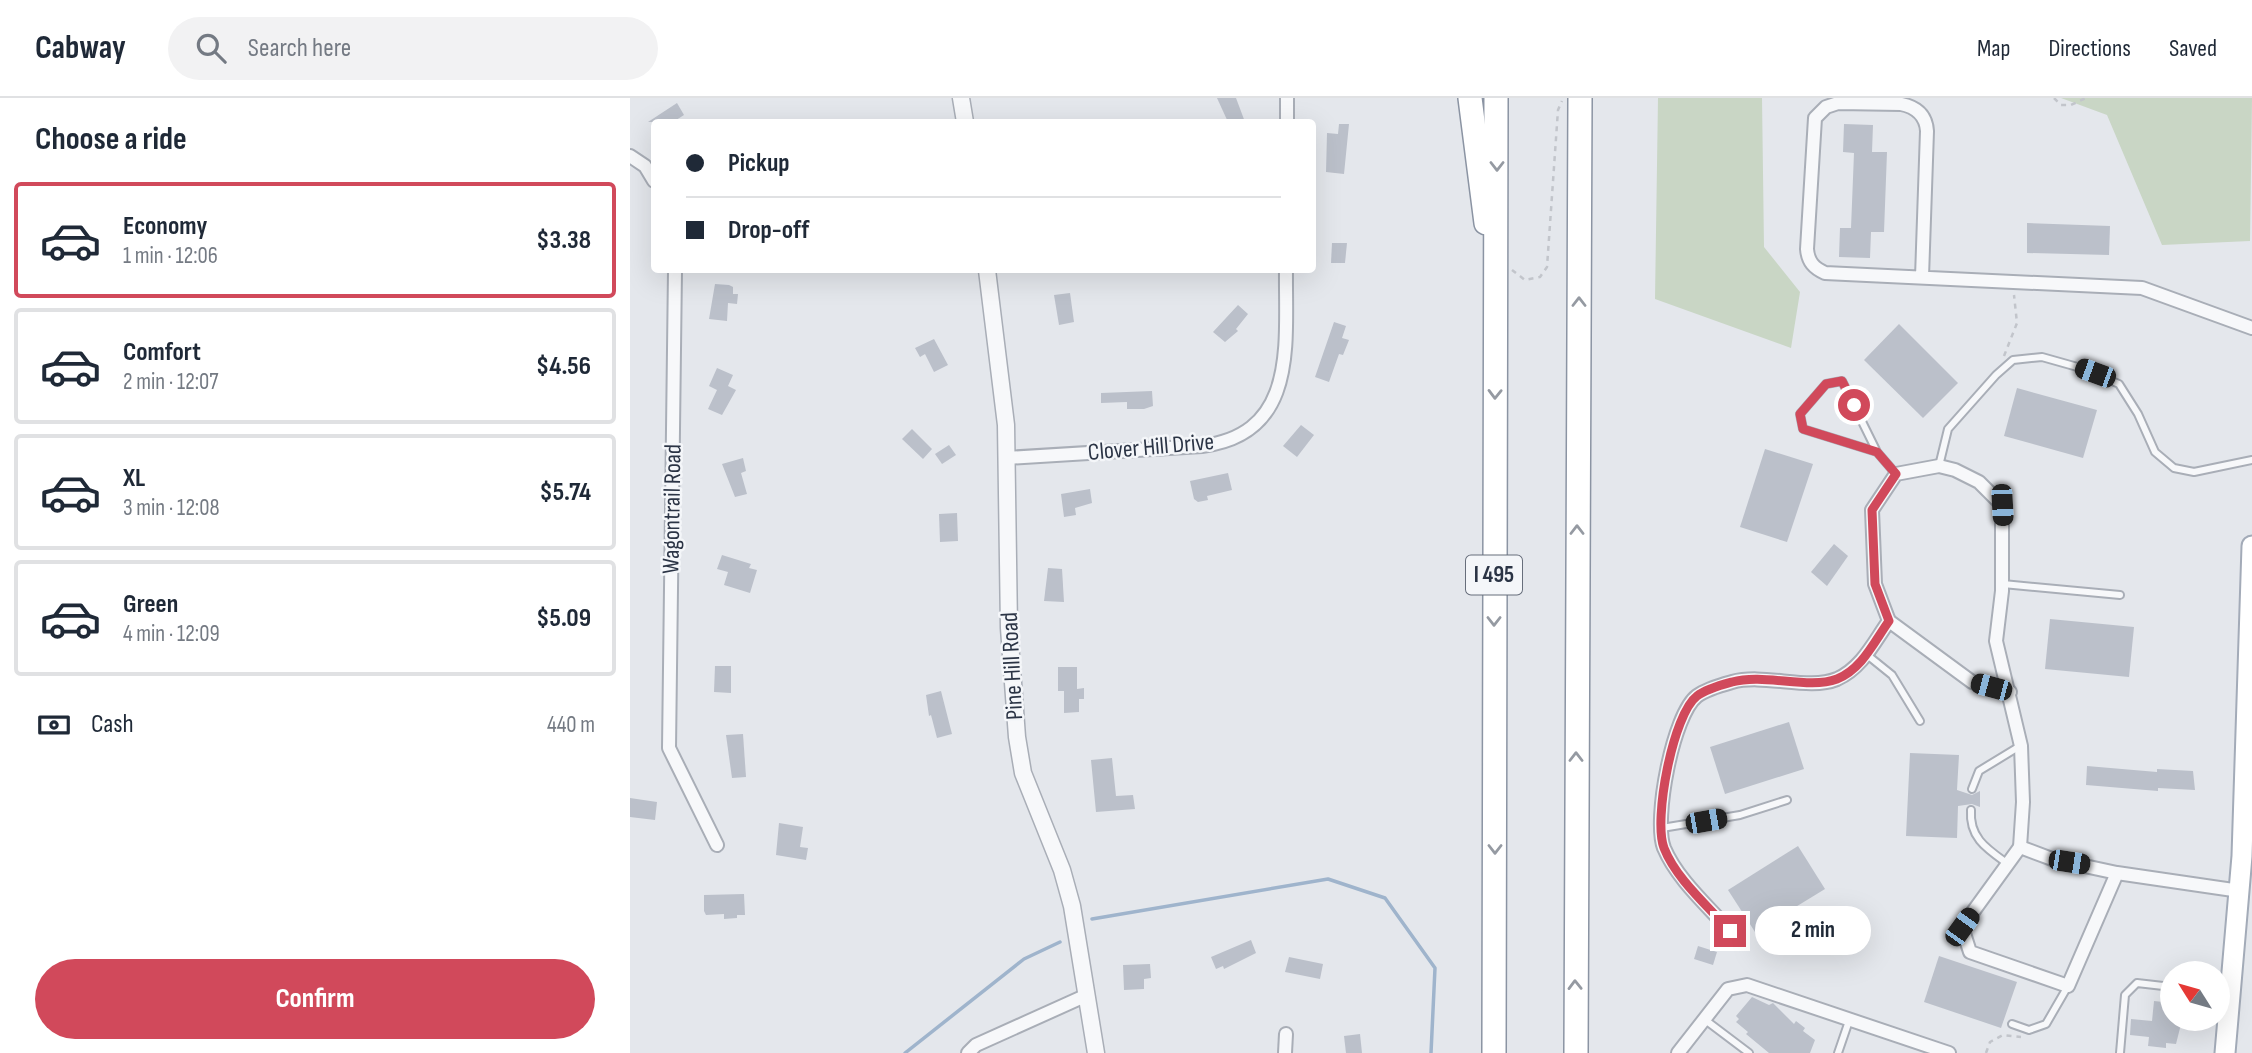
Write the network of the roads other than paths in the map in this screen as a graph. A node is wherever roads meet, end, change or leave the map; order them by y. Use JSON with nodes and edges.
{"nodes":[{"id":1,"x":961,"y":98,"type":"edge"},
{"id":2,"x":1287,"y":98,"type":"edge"},
{"id":3,"x":1470,"y":98,"type":"edge"},
{"id":4,"x":1496,"y":98,"type":"edge"},
{"id":5,"x":1580,"y":98,"type":"edge"},
{"id":6,"x":1588,"y":98,"type":"edge"},
{"id":7,"x":964,"y":119,"type":"edge"},
{"id":8,"x":1287,"y":119,"type":"edge"},
{"id":9,"x":630,"y":156,"type":"edge"},
{"id":10,"x":651,"y":176,"type":"edge"},
{"id":11,"x":1579,"y":207,"type":"junction"},
{"id":12,"x":675,"y":273,"type":"edge"},
{"id":13,"x":987,"y":273,"type":"edge"},
{"id":14,"x":1286,"y":273,"type":"edge"},
{"id":15,"x":1922,"y":277,"type":"junction"},
{"id":16,"x":1497,"y":284,"type":"junction"},
{"id":17,"x":2252,"y":328,"type":"edge"},
{"id":18,"x":1877,"y":452,"type":"junction"},
{"id":19,"x":1006,"y":458,"type":"junction"},
{"id":20,"x":2252,"y":460,"type":"edge"},
{"id":21,"x":1939,"y":467,"type":"junction"},
{"id":22,"x":1896,"y":474,"type":"junction"},
{"id":23,"x":2252,"y":546,"type":"edge"},
{"id":24,"x":2003,"y":584,"type":"junction"},
{"id":25,"x":2120,"y":596,"type":"dead end"},
{"id":26,"x":1889,"y":621,"type":"junction"},
{"id":27,"x":1866,"y":654,"type":"junction"},
{"id":28,"x":2010,"y":692,"type":"junction"},
{"id":29,"x":1920,"y":721,"type":"dead end"},
{"id":30,"x":2021,"y":746,"type":"junction"},
{"id":31,"x":1972,"y":789,"type":"dead end"},
{"id":32,"x":1787,"y":800,"type":"dead end"},
{"id":33,"x":1971,"y":810,"type":"dead end"},
{"id":34,"x":1662,"y":828,"type":"junction"},
{"id":35,"x":717,"y":845,"type":"dead end"},
{"id":36,"x":2020,"y":847,"type":"junction"},
{"id":37,"x":2008,"y":864,"type":"junction"},
{"id":38,"x":2117,"y":873,"type":"junction"},
{"id":39,"x":2239,"y":891,"type":"junction"},
{"id":40,"x":1730,"y":931,"type":"dead end"},
{"id":41,"x":2228,"y":961,"type":"edge"},
{"id":42,"x":2160,"y":985,"type":"edge"},
{"id":43,"x":2068,"y":986,"type":"junction"},
{"id":44,"x":1087,"y":995,"type":"junction"},
{"id":45,"x":1850,"y":1018,"type":"junction"},
{"id":46,"x":1704,"y":1019,"type":"junction"},
{"id":47,"x":2012,"y":1024,"type":"dead end"},
{"id":48,"x":2225,"y":1031,"type":"edge"},
{"id":49,"x":1286,"y":1034,"type":"dead end"},
{"id":50,"x":968,"y":1053,"type":"edge"},
{"id":51,"x":1096,"y":1053,"type":"edge"},
{"id":52,"x":1284,"y":1053,"type":"edge"},
{"id":53,"x":1494,"y":1053,"type":"edge"},
{"id":54,"x":1576,"y":1053,"type":"edge"},
{"id":55,"x":1678,"y":1053,"type":"edge"},
{"id":56,"x":1749,"y":1053,"type":"edge"},
{"id":57,"x":1838,"y":1053,"type":"edge"},
{"id":58,"x":1949,"y":1053,"type":"edge"},
{"id":59,"x":2120,"y":1053,"type":"edge"},
{"id":60,"x":2225,"y":1053,"type":"edge"}],
"edges":[{"from":1,"to":7,"type":"street"},
{"from":2,"to":8,"type":"street"},
{"from":3,"to":16,"type":"highway"},
{"from":4,"to":16,"type":"highway","number":"I 495","one_way":true},
{"from":5,"to":11,"type":"highway"},
{"from":6,"to":11,"type":"highway"},
{"from":9,"to":10,"type":"street"},
{"from":54,"to":11,"type":"highway","one_way":true},
{"from":12,"to":35,"type":"street","name":"Wagontrail Road"},
{"from":13,"to":19,"type":"street","name":"Pine Hill Road"},
{"from":14,"to":19,"type":"street","name":"Clover Hill Drive"},
{"from":15,"to":15,"type":"street"},
{"from":15,"to":17,"type":"street"},
{"from":16,"to":53,"type":"highway","number":"I 495","one_way":true},
{"from":18,"to":18,"type":"lane"},
{"from":18,"to":22,"type":"lane"},
{"from":19,"to":44,"type":"street","name":"Pine Hill Road"},
{"from":20,"to":21,"type":"lane"},
{"from":21,"to":22,"type":"street"},
{"from":21,"to":24,"type":"street"},
{"from":22,"to":26,"type":"street"},
{"from":23,"to":39,"type":"main road"},
{"from":24,"to":25,"type":"lane"},
{"from":24,"to":28,"type":"street"},
{"from":26,"to":27,"type":"street"},
{"from":26,"to":28,"type":"street"},
{"from":27,"to":29,"type":"lane"},
{"from":27,"to":34,"type":"street"},
{"from":28,"to":30,"type":"street"},
{"from":30,"to":31,"type":"lane"},
{"from":30,"to":36,"type":"street"},
{"from":32,"to":34,"type":"lane"},
{"from":33,"to":37,"type":"lane"},
{"from":34,"to":40,"type":"street"},
{"from":36,"to":37,"type":"street"},
{"from":36,"to":38,"type":"street"},
{"from":37,"to":43,"type":"street"},
{"from":38,"to":39,"type":"street"},
{"from":38,"to":43,"type":"street"},
{"from":39,"to":41,"type":"main road"},
{"from":42,"to":59,"type":"lane"},
{"from":43,"to":47,"type":"lane"},
{"from":44,"to":50,"type":"street"},
{"from":44,"to":51,"type":"street","name":"Pine Hill Road"},
{"from":45,"to":46,"type":"street"},
{"from":45,"to":57,"type":"lane"},
{"from":45,"to":58,"type":"street"},
{"from":46,"to":55,"type":"street"},
{"from":46,"to":56,"type":"lane"},
{"from":48,"to":60,"type":"main road"},
{"from":49,"to":52,"type":"street"}]}
